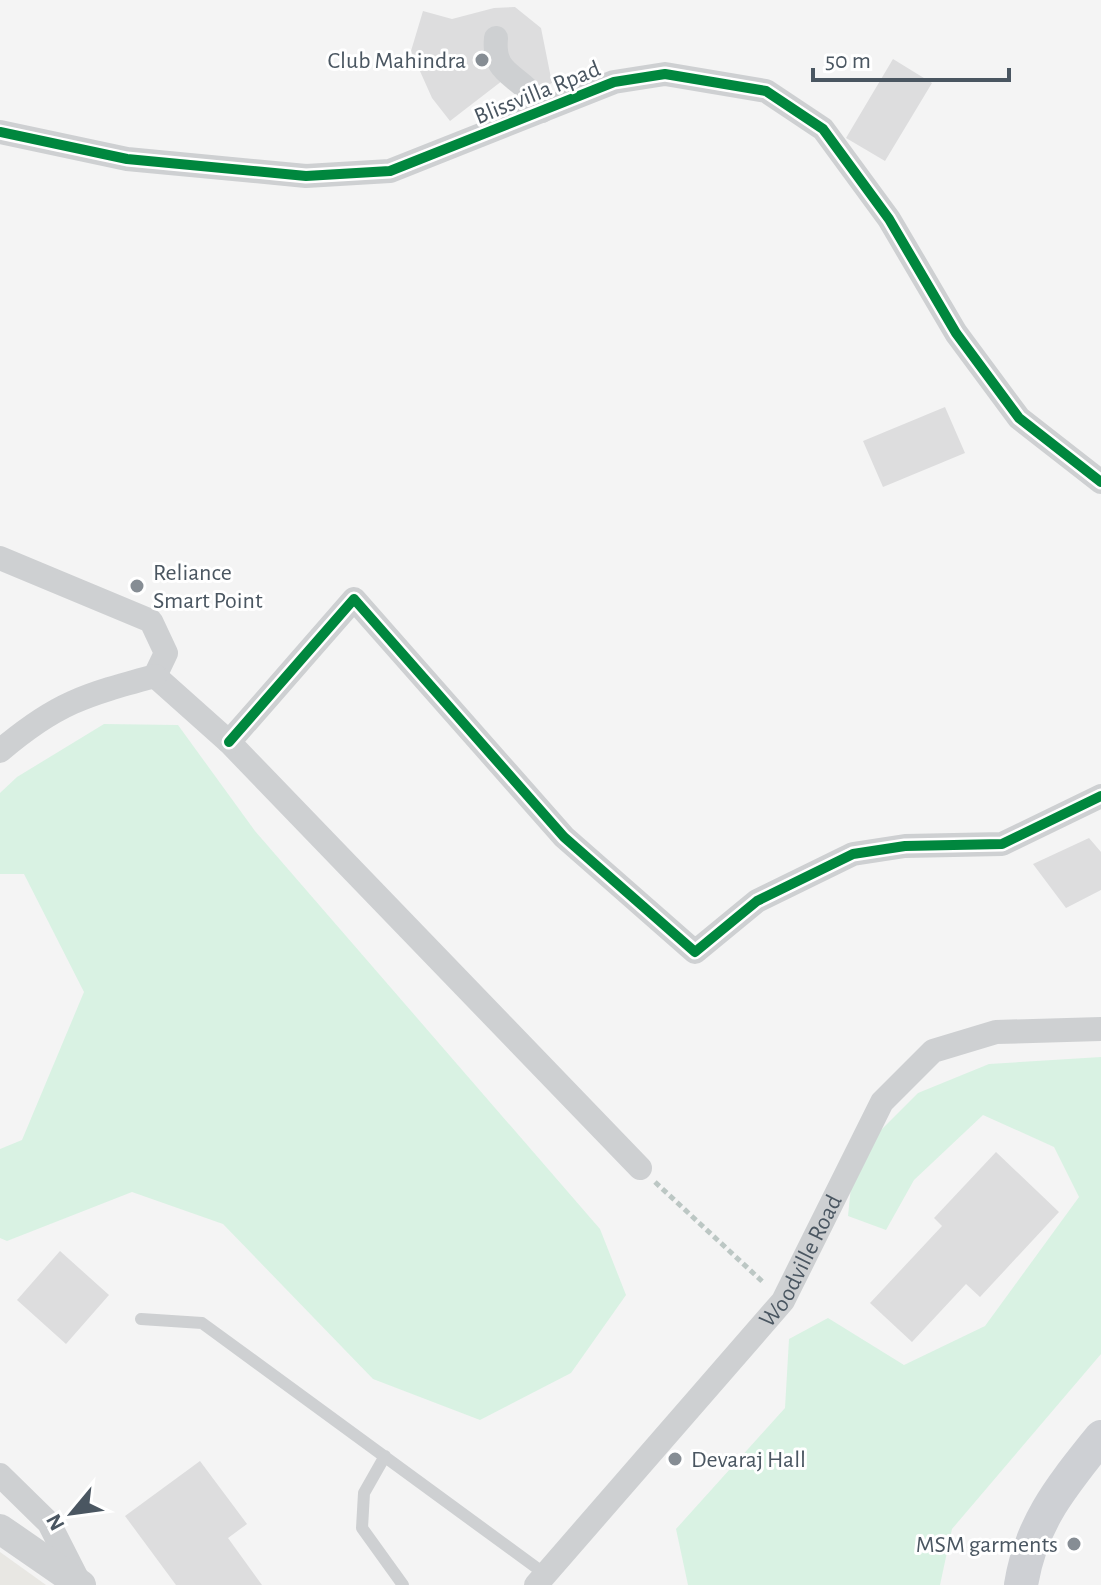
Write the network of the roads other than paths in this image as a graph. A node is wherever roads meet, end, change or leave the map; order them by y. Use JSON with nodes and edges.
{"nodes":[{"id":1,"x":496,"y":38,"type":"dead end"},
{"id":2,"x":542,"y":111,"type":"junction"},
{"id":3,"x":0,"y":132,"type":"edge"},
{"id":4,"x":1101,"y":482,"type":"edge"},
{"id":5,"x":0,"y":558,"type":"edge"},
{"id":6,"x":155,"y":676,"type":"junction"},
{"id":7,"x":229,"y":742,"type":"junction"},
{"id":8,"x":0,"y":751,"type":"edge"},
{"id":9,"x":1101,"y":796,"type":"edge"},
{"id":10,"x":1101,"y":1029,"type":"edge"},
{"id":11,"x":640,"y":1168,"type":"road end"},
{"id":12,"x":141,"y":1319,"type":"dead end"},
{"id":13,"x":1101,"y":1437,"type":"edge"},
{"id":14,"x":385,"y":1456,"type":"junction"},
{"id":15,"x":0,"y":1475,"type":"edge"},
{"id":16,"x":0,"y":1529,"type":"edge"},
{"id":17,"x":541,"y":1580,"type":"edge"},
{"id":18,"x":81,"y":1584,"type":"edge"},
{"id":19,"x":403,"y":1585,"type":"edge"},
{"id":20,"x":1021,"y":1585,"type":"edge"}],
"edges":[{"from":1,"to":2,"type":"street"},
{"from":2,"to":3,"type":"street","name":"Blissvilla Rpad"},
{"from":2,"to":4,"type":"street","name":"Blissvilla Rpad"},
{"from":5,"to":6,"type":"street"},
{"from":6,"to":7,"type":"street"},
{"from":6,"to":8,"type":"street"},
{"from":7,"to":9,"type":"street"},
{"from":7,"to":11,"type":"street"},
{"from":10,"to":17,"type":"street","name":"Woodville Road"},
{"from":12,"to":14,"type":"lane"},
{"from":13,"to":20,"type":"main road"},
{"from":14,"to":17,"type":"lane"},
{"from":14,"to":19,"type":"lane"},
{"from":15,"to":18,"type":"street"},
{"from":16,"to":18,"type":"street"}]}
